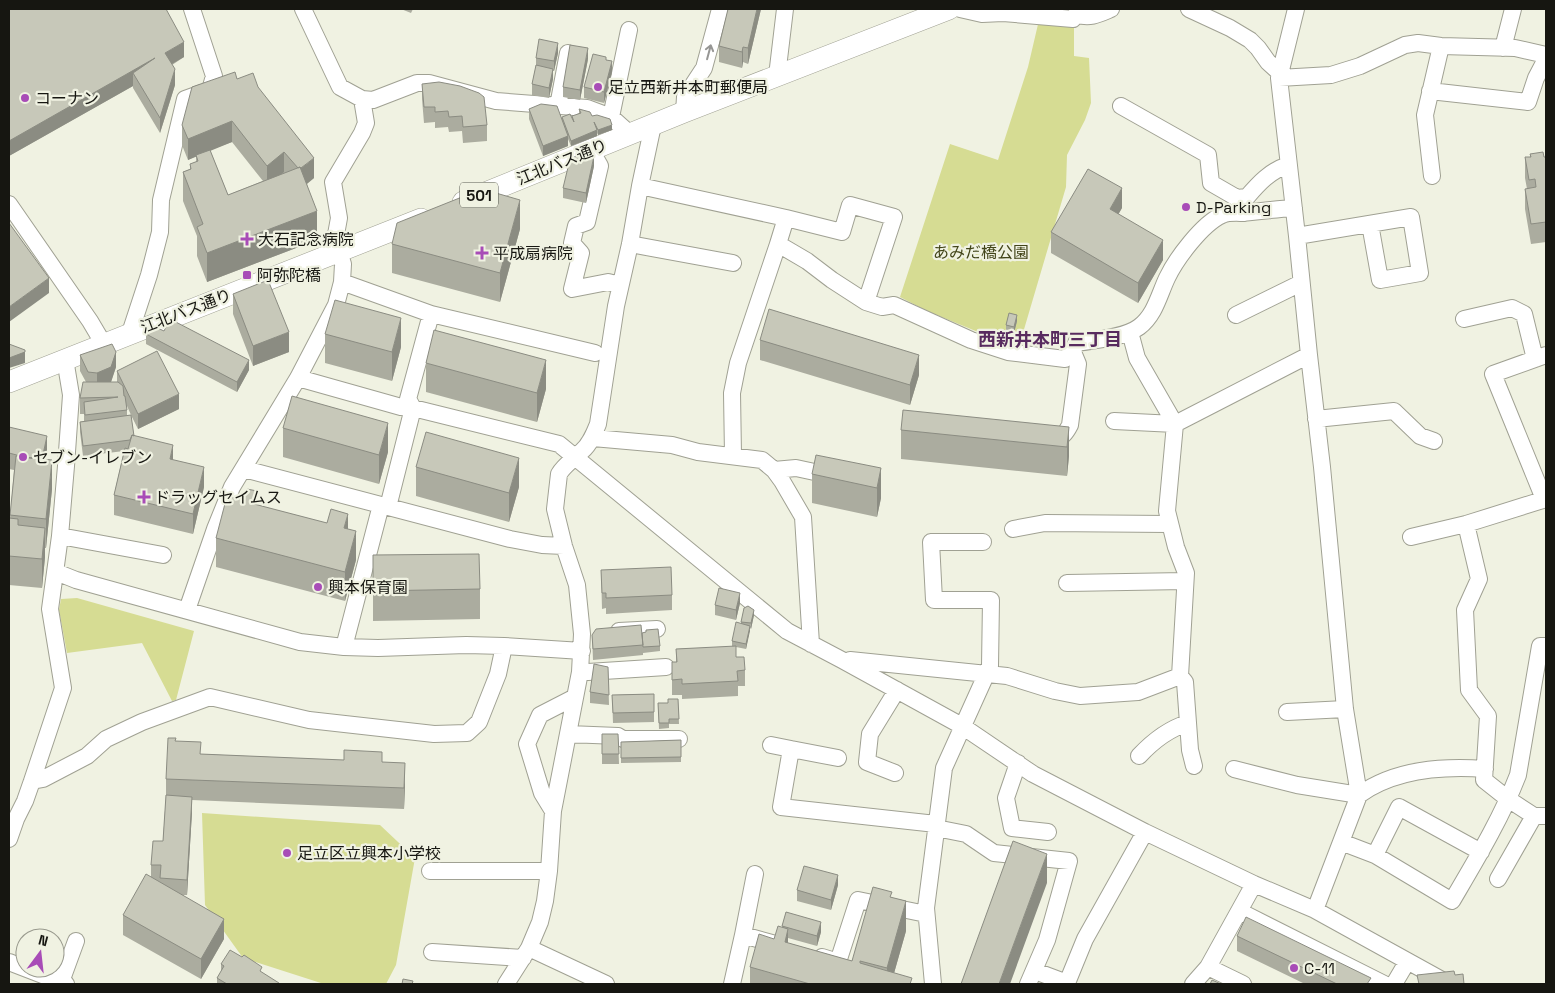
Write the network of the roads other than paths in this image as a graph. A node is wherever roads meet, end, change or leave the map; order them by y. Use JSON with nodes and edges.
{"nodes":[{"id":1,"x":192,"y":9,"type":"edge"},
{"id":2,"x":303,"y":9,"type":"edge"},
{"id":3,"x":720,"y":9,"type":"edge"},
{"id":4,"x":785,"y":9,"type":"edge"},
{"id":5,"x":949,"y":9,"type":"edge"},
{"id":6,"x":960,"y":9,"type":"edge"},
{"id":7,"x":1111,"y":9,"type":"edge"},
{"id":8,"x":1189,"y":9,"type":"edge"},
{"id":9,"x":1294,"y":9,"type":"edge"},
{"id":10,"x":1513,"y":9,"type":"edge"},
{"id":11,"x":629,"y":30,"type":"dead end"},
{"id":12,"x":1442,"y":46,"type":"junction"},
{"id":13,"x":1503,"y":48,"type":"junction"},
{"id":14,"x":568,"y":53,"type":"edge"},
{"id":15,"x":1546,"y":55,"type":"edge"},
{"id":16,"x":1546,"y":59,"type":"edge"},
{"id":17,"x":1280,"y":75,"type":"junction"},
{"id":18,"x":777,"y":76,"type":"junction"},
{"id":19,"x":1430,"y":91,"type":"junction"},
{"id":20,"x":362,"y":100,"type":"junction"},
{"id":21,"x":558,"y":106,"type":"junction"},
{"id":22,"x":1121,"y":106,"type":"dead end"},
{"id":23,"x":684,"y":112,"type":"junction"},
{"id":24,"x":611,"y":117,"type":"junction"},
{"id":25,"x":653,"y":125,"type":"junction"},
{"id":26,"x":630,"y":134,"type":"junction"},
{"id":27,"x":591,"y":150,"type":"junction"},
{"id":28,"x":1288,"y":165,"type":"junction"},
{"id":29,"x":1432,"y":176,"type":"dead end"},
{"id":30,"x":640,"y":186,"type":"junction"},
{"id":31,"x":9,"y":204,"type":"edge"},
{"id":32,"x":1244,"y":205,"type":"junction"},
{"id":33,"x":1294,"y":208,"type":"junction"},
{"id":34,"x":786,"y":218,"type":"junction"},
{"id":35,"x":1370,"y":224,"type":"dead end"},
{"id":36,"x":1297,"y":236,"type":"junction"},
{"id":37,"x":630,"y":244,"type":"junction"},
{"id":38,"x":778,"y":244,"type":"junction"},
{"id":39,"x":340,"y":252,"type":"junction"},
{"id":40,"x":733,"y":264,"type":"dead end"},
{"id":41,"x":342,"y":282,"type":"junction"},
{"id":42,"x":1301,"y":283,"type":"junction"},
{"id":43,"x":620,"y":286,"type":"junction"},
{"id":44,"x":866,"y":302,"type":"junction"},
{"id":45,"x":431,"y":314,"type":"junction"},
{"id":46,"x":1236,"y":315,"type":"dead end"},
{"id":47,"x":1464,"y":319,"type":"dead end"},
{"id":48,"x":1130,"y":332,"type":"junction"},
{"id":49,"x":130,"y":333,"type":"junction"},
{"id":50,"x":103,"y":343,"type":"junction"},
{"id":51,"x":1073,"y":352,"type":"junction"},
{"id":52,"x":595,"y":353,"type":"dead end"},
{"id":53,"x":1308,"y":355,"type":"junction"},
{"id":54,"x":1540,"y":357,"type":"edge"},
{"id":55,"x":65,"y":359,"type":"junction"},
{"id":56,"x":298,"y":378,"type":"junction"},
{"id":57,"x":9,"y":382,"type":"edge"},
{"id":58,"x":413,"y":408,"type":"junction"},
{"id":59,"x":1316,"y":419,"type":"junction"},
{"id":60,"x":1114,"y":421,"type":"dead end"},
{"id":61,"x":1174,"y":424,"type":"junction"},
{"id":62,"x":593,"y":438,"type":"junction"},
{"id":63,"x":1040,"y":440,"type":"edge"},
{"id":64,"x":1434,"y":441,"type":"dead end"},
{"id":65,"x":733,"y":455,"type":"junction"},
{"id":66,"x":574,"y":458,"type":"junction"},
{"id":67,"x":244,"y":469,"type":"junction"},
{"id":68,"x":774,"y":470,"type":"junction"},
{"id":69,"x":849,"y":479,"type":"edge"},
{"id":70,"x":1545,"y":499,"type":"edge"},
{"id":71,"x":385,"y":506,"type":"junction"},
{"id":72,"x":1169,"y":524,"type":"junction"},
{"id":73,"x":1466,"y":524,"type":"junction"},
{"id":74,"x":1013,"y":529,"type":"dead end"},
{"id":75,"x":60,"y":536,"type":"junction"},
{"id":76,"x":1411,"y":537,"type":"dead end"},
{"id":77,"x":983,"y":542,"type":"dead end"},
{"id":78,"x":564,"y":546,"type":"junction"},
{"id":79,"x":162,"y":555,"type":"dead end"},
{"id":80,"x":56,"y":572,"type":"junction"},
{"id":81,"x":1186,"y":577,"type":"junction"},
{"id":82,"x":1067,"y":583,"type":"dead end"},
{"id":83,"x":187,"y":610,"type":"junction"},
{"id":84,"x":657,"y":629,"type":"edge"},
{"id":85,"x":582,"y":634,"type":"junction"},
{"id":86,"x":811,"y":644,"type":"junction"},
{"id":87,"x":504,"y":646,"type":"junction"},
{"id":88,"x":1546,"y":646,"type":"edge"},
{"id":89,"x":344,"y":647,"type":"junction"},
{"id":90,"x":582,"y":651,"type":"junction"},
{"id":91,"x":842,"y":660,"type":"junction"},
{"id":92,"x":666,"y":667,"type":"dead end"},
{"id":93,"x":580,"y":672,"type":"junction"},
{"id":94,"x":987,"y":673,"type":"junction"},
{"id":95,"x":1180,"y":676,"type":"junction"},
{"id":96,"x":897,"y":690,"type":"junction"},
{"id":97,"x":575,"y":697,"type":"junction"},
{"id":98,"x":1345,"y":708,"type":"junction"},
{"id":99,"x":1286,"y":712,"type":"dead end"},
{"id":100,"x":1188,"y":723,"type":"junction"},
{"id":101,"x":962,"y":726,"type":"junction"},
{"id":102,"x":568,"y":734,"type":"junction"},
{"id":103,"x":680,"y":739,"type":"edge"},
{"id":104,"x":771,"y":745,"type":"dead end"},
{"id":105,"x":791,"y":749,"type":"junction"},
{"id":106,"x":1139,"y":756,"type":"dead end"},
{"id":107,"x":838,"y":758,"type":"dead end"},
{"id":108,"x":1018,"y":763,"type":"junction"},
{"id":109,"x":1194,"y":766,"type":"dead end"},
{"id":110,"x":1234,"y":769,"type":"dead end"},
{"id":111,"x":1485,"y":769,"type":"junction"},
{"id":112,"x":895,"y":773,"type":"dead end"},
{"id":113,"x":32,"y":782,"type":"junction"},
{"id":114,"x":1359,"y":795,"type":"junction"},
{"id":115,"x":1508,"y":799,"type":"junction"},
{"id":116,"x":553,"y":811,"type":"junction"},
{"id":117,"x":12,"y":814,"type":"edge"},
{"id":118,"x":1540,"y":816,"type":"edge"},
{"id":119,"x":936,"y":826,"type":"junction"},
{"id":120,"x":1048,"y":832,"type":"dead end"},
{"id":121,"x":1144,"y":832,"type":"junction"},
{"id":122,"x":9,"y":839,"type":"edge"},
{"id":123,"x":1341,"y":842,"type":"junction"},
{"id":124,"x":1481,"y":852,"type":"junction"},
{"id":125,"x":1375,"y":855,"type":"junction"},
{"id":126,"x":430,"y":871,"type":"dead end"},
{"id":127,"x":549,"y":871,"type":"junction"},
{"id":128,"x":755,"y":874,"type":"dead end"},
{"id":129,"x":1498,"y":878,"type":"dead end"},
{"id":130,"x":1254,"y":884,"type":"junction"},
{"id":131,"x":1315,"y":910,"type":"junction"},
{"id":132,"x":1239,"y":912,"type":"junction"},
{"id":133,"x":926,"y":914,"type":"junction"},
{"id":134,"x":743,"y":935,"type":"junction"},
{"id":135,"x":76,"y":941,"type":"dead end"},
{"id":136,"x":791,"y":949,"type":"edge"},
{"id":137,"x":432,"y":952,"type":"dead end"},
{"id":138,"x":526,"y":953,"type":"junction"},
{"id":139,"x":810,"y":954,"type":"edge"},
{"id":140,"x":9,"y":962,"type":"edge"},
{"id":141,"x":1407,"y":962,"type":"junction"},
{"id":142,"x":1208,"y":967,"type":"junction"},
{"id":143,"x":1032,"y":977,"type":"edge"},
{"id":144,"x":63,"y":983,"type":"edge"},
{"id":145,"x":506,"y":984,"type":"edge"},
{"id":146,"x":606,"y":984,"type":"edge"},
{"id":147,"x":732,"y":984,"type":"edge"},
{"id":148,"x":933,"y":984,"type":"edge"},
{"id":149,"x":1067,"y":984,"type":"edge"},
{"id":150,"x":1193,"y":984,"type":"edge"},
{"id":151,"x":1243,"y":984,"type":"edge"},
{"id":152,"x":1384,"y":984,"type":"edge"},
{"id":153,"x":1394,"y":984,"type":"edge"},
{"id":154,"x":1448,"y":984,"type":"edge"}],
"edges":[{"from":1,"to":49,"type":"street"},
{"from":2,"to":20,"type":"street"},
{"from":23,"to":3,"type":"street","one_way":true},
{"from":4,"to":18,"type":"street"},
{"from":5,"to":18,"type":"main road","name":"江北バス通り","number":"501"},
{"from":6,"to":7,"type":"street"},
{"from":8,"to":17,"type":"street"},
{"from":9,"to":17,"type":"street"},
{"from":10,"to":13,"type":"street"},
{"from":11,"to":24,"type":"street"},
{"from":12,"to":13,"type":"street"},
{"from":12,"to":17,"type":"street"},
{"from":12,"to":19,"type":"street"},
{"from":13,"to":15,"type":"street"},
{"from":14,"to":21,"type":"street"},
{"from":16,"to":19,"type":"street"},
{"from":17,"to":28,"type":"street"},
{"from":18,"to":23,"type":"main road","name":"江北バス通り","number":"501"},
{"from":19,"to":29,"type":"street"},
{"from":20,"to":21,"type":"street"},
{"from":20,"to":39,"type":"street"},
{"from":21,"to":24,"type":"street"},
{"from":22,"to":32,"type":"street"},
{"from":23,"to":25,"type":"main road","name":"江北バス通り","number":"501"},
{"from":24,"to":26,"type":"street"},
{"from":25,"to":26,"type":"main road","name":"江北バス通り","number":"501"},
{"from":25,"to":30,"type":"street"},
{"from":26,"to":27,"type":"main road","name":"江北バス通り","number":"501"},
{"from":27,"to":39,"type":"main road","name":"江北バス通り","number":"501"},
{"from":27,"to":43,"type":"street"},
{"from":28,"to":32,"type":"street"},
{"from":28,"to":33,"type":"street"},
{"from":30,"to":34,"type":"street"},
{"from":30,"to":37,"type":"street"},
{"from":31,"to":50,"type":"street"},
{"from":32,"to":33,"type":"street"},
{"from":32,"to":48,"type":"street"},
{"from":33,"to":36,"type":"street"},
{"from":34,"to":38,"type":"street"},
{"from":34,"to":44,"type":"street"},
{"from":35,"to":36,"type":"street"},
{"from":36,"to":42,"type":"street"},
{"from":37,"to":40,"type":"street"},
{"from":37,"to":43,"type":"street"},
{"from":38,"to":44,"type":"street"},
{"from":38,"to":65,"type":"street"},
{"from":39,"to":41,"type":"street"},
{"from":39,"to":49,"type":"main road","name":"江北バス通り","number":"501"},
{"from":41,"to":45,"type":"street"},
{"from":41,"to":56,"type":"street"},
{"from":42,"to":46,"type":"street"},
{"from":42,"to":53,"type":"street"},
{"from":43,"to":62,"type":"street"},
{"from":44,"to":51,"type":"street"},
{"from":45,"to":52,"type":"street"},
{"from":45,"to":58,"type":"street"},
{"from":47,"to":54,"type":"street"},
{"from":48,"to":51,"type":"street"},
{"from":48,"to":61,"type":"street"},
{"from":49,"to":50,"type":"main road","name":"江北バス通り","number":"501"},
{"from":50,"to":55,"type":"main road","name":"江北バス通り","number":"501"},
{"from":51,"to":63,"type":"street"},
{"from":53,"to":59,"type":"street"},
{"from":53,"to":61,"type":"street"},
{"from":54,"to":70,"type":"street"},
{"from":55,"to":57,"type":"main road","name":"江北バス通り","number":"501"},
{"from":55,"to":75,"type":"street"},
{"from":56,"to":58,"type":"street"},
{"from":56,"to":67,"type":"street"},
{"from":58,"to":66,"type":"street"},
{"from":58,"to":71,"type":"street"},
{"from":59,"to":64,"type":"street"},
{"from":59,"to":98,"type":"street"},
{"from":60,"to":61,"type":"street"},
{"from":61,"to":72,"type":"street"},
{"from":62,"to":65,"type":"street"},
{"from":62,"to":66,"type":"street"},
{"from":65,"to":68,"type":"street"},
{"from":66,"to":78,"type":"street"},
{"from":66,"to":86,"type":"street"},
{"from":67,"to":71,"type":"street"},
{"from":67,"to":83,"type":"street"},
{"from":68,"to":69,"type":"street"},
{"from":68,"to":86,"type":"street"},
{"from":70,"to":73,"type":"street"},
{"from":71,"to":78,"type":"street"},
{"from":71,"to":89,"type":"street"},
{"from":72,"to":74,"type":"street"},
{"from":72,"to":81,"type":"street"},
{"from":73,"to":76,"type":"street"},
{"from":73,"to":111,"type":"street"},
{"from":75,"to":79,"type":"street"},
{"from":75,"to":80,"type":"street"},
{"from":77,"to":94,"type":"street"},
{"from":78,"to":85,"type":"street"},
{"from":80,"to":83,"type":"street"},
{"from":80,"to":113,"type":"street"},
{"from":81,"to":82,"type":"street"},
{"from":81,"to":95,"type":"street"},
{"from":83,"to":89,"type":"street"},
{"from":84,"to":85,"type":"street"},
{"from":85,"to":90,"type":"street"},
{"from":86,"to":91,"type":"street"},
{"from":87,"to":89,"type":"street"},
{"from":87,"to":90,"type":"street"},
{"from":87,"to":113,"type":"street"},
{"from":88,"to":115,"type":"street"},
{"from":90,"to":93,"type":"street"},
{"from":91,"to":94,"type":"street"},
{"from":91,"to":96,"type":"street"},
{"from":92,"to":93,"type":"street"},
{"from":93,"to":97,"type":"street"},
{"from":94,"to":95,"type":"street"},
{"from":94,"to":101,"type":"street"},
{"from":95,"to":100,"type":"street"},
{"from":96,"to":101,"type":"street"},
{"from":96,"to":112,"type":"street"},
{"from":97,"to":102,"type":"street"},
{"from":97,"to":116,"type":"street"},
{"from":98,"to":99,"type":"street"},
{"from":98,"to":114,"type":"street"},
{"from":100,"to":106,"type":"street"},
{"from":100,"to":109,"type":"street"},
{"from":101,"to":108,"type":"street"},
{"from":101,"to":119,"type":"street"},
{"from":102,"to":103,"type":"street"},
{"from":102,"to":116,"type":"street"},
{"from":104,"to":105,"type":"street"},
{"from":105,"to":107,"type":"street"},
{"from":105,"to":119,"type":"street"},
{"from":108,"to":120,"type":"street"},
{"from":108,"to":121,"type":"street"},
{"from":110,"to":114,"type":"street"},
{"from":111,"to":114,"type":"street"},
{"from":111,"to":115,"type":"street"},
{"from":113,"to":117,"type":"street"},
{"from":114,"to":123,"type":"street"},
{"from":115,"to":118,"type":"street"},
{"from":115,"to":124,"type":"street"},
{"from":116,"to":127,"type":"street"},
{"from":117,"to":122,"type":"street"},
{"from":118,"to":129,"type":"street"},
{"from":119,"to":133,"type":"street"},
{"from":119,"to":143,"type":"street"},
{"from":121,"to":130,"type":"street"},
{"from":121,"to":149,"type":"street"},
{"from":123,"to":125,"type":"street"},
{"from":123,"to":131,"type":"street"},
{"from":124,"to":125,"type":"street"},
{"from":124,"to":125,"type":"street"},
{"from":126,"to":127,"type":"street"},
{"from":127,"to":138,"type":"street"},
{"from":128,"to":134,"type":"street"},
{"from":130,"to":131,"type":"street"},
{"from":130,"to":132,"type":"street"},
{"from":131,"to":141,"type":"street"},
{"from":132,"to":142,"type":"street"},
{"from":132,"to":152,"type":"street"},
{"from":133,"to":139,"type":"street"},
{"from":133,"to":148,"type":"street"},
{"from":134,"to":136,"type":"street"},
{"from":134,"to":147,"type":"street"},
{"from":135,"to":144,"type":"street"},
{"from":137,"to":138,"type":"street"},
{"from":138,"to":145,"type":"street"},
{"from":138,"to":146,"type":"street"},
{"from":140,"to":144,"type":"street"},
{"from":141,"to":153,"type":"street"},
{"from":141,"to":154,"type":"street"},
{"from":142,"to":150,"type":"street"},
{"from":142,"to":151,"type":"street"},
{"from":143,"to":149,"type":"street"}]}
